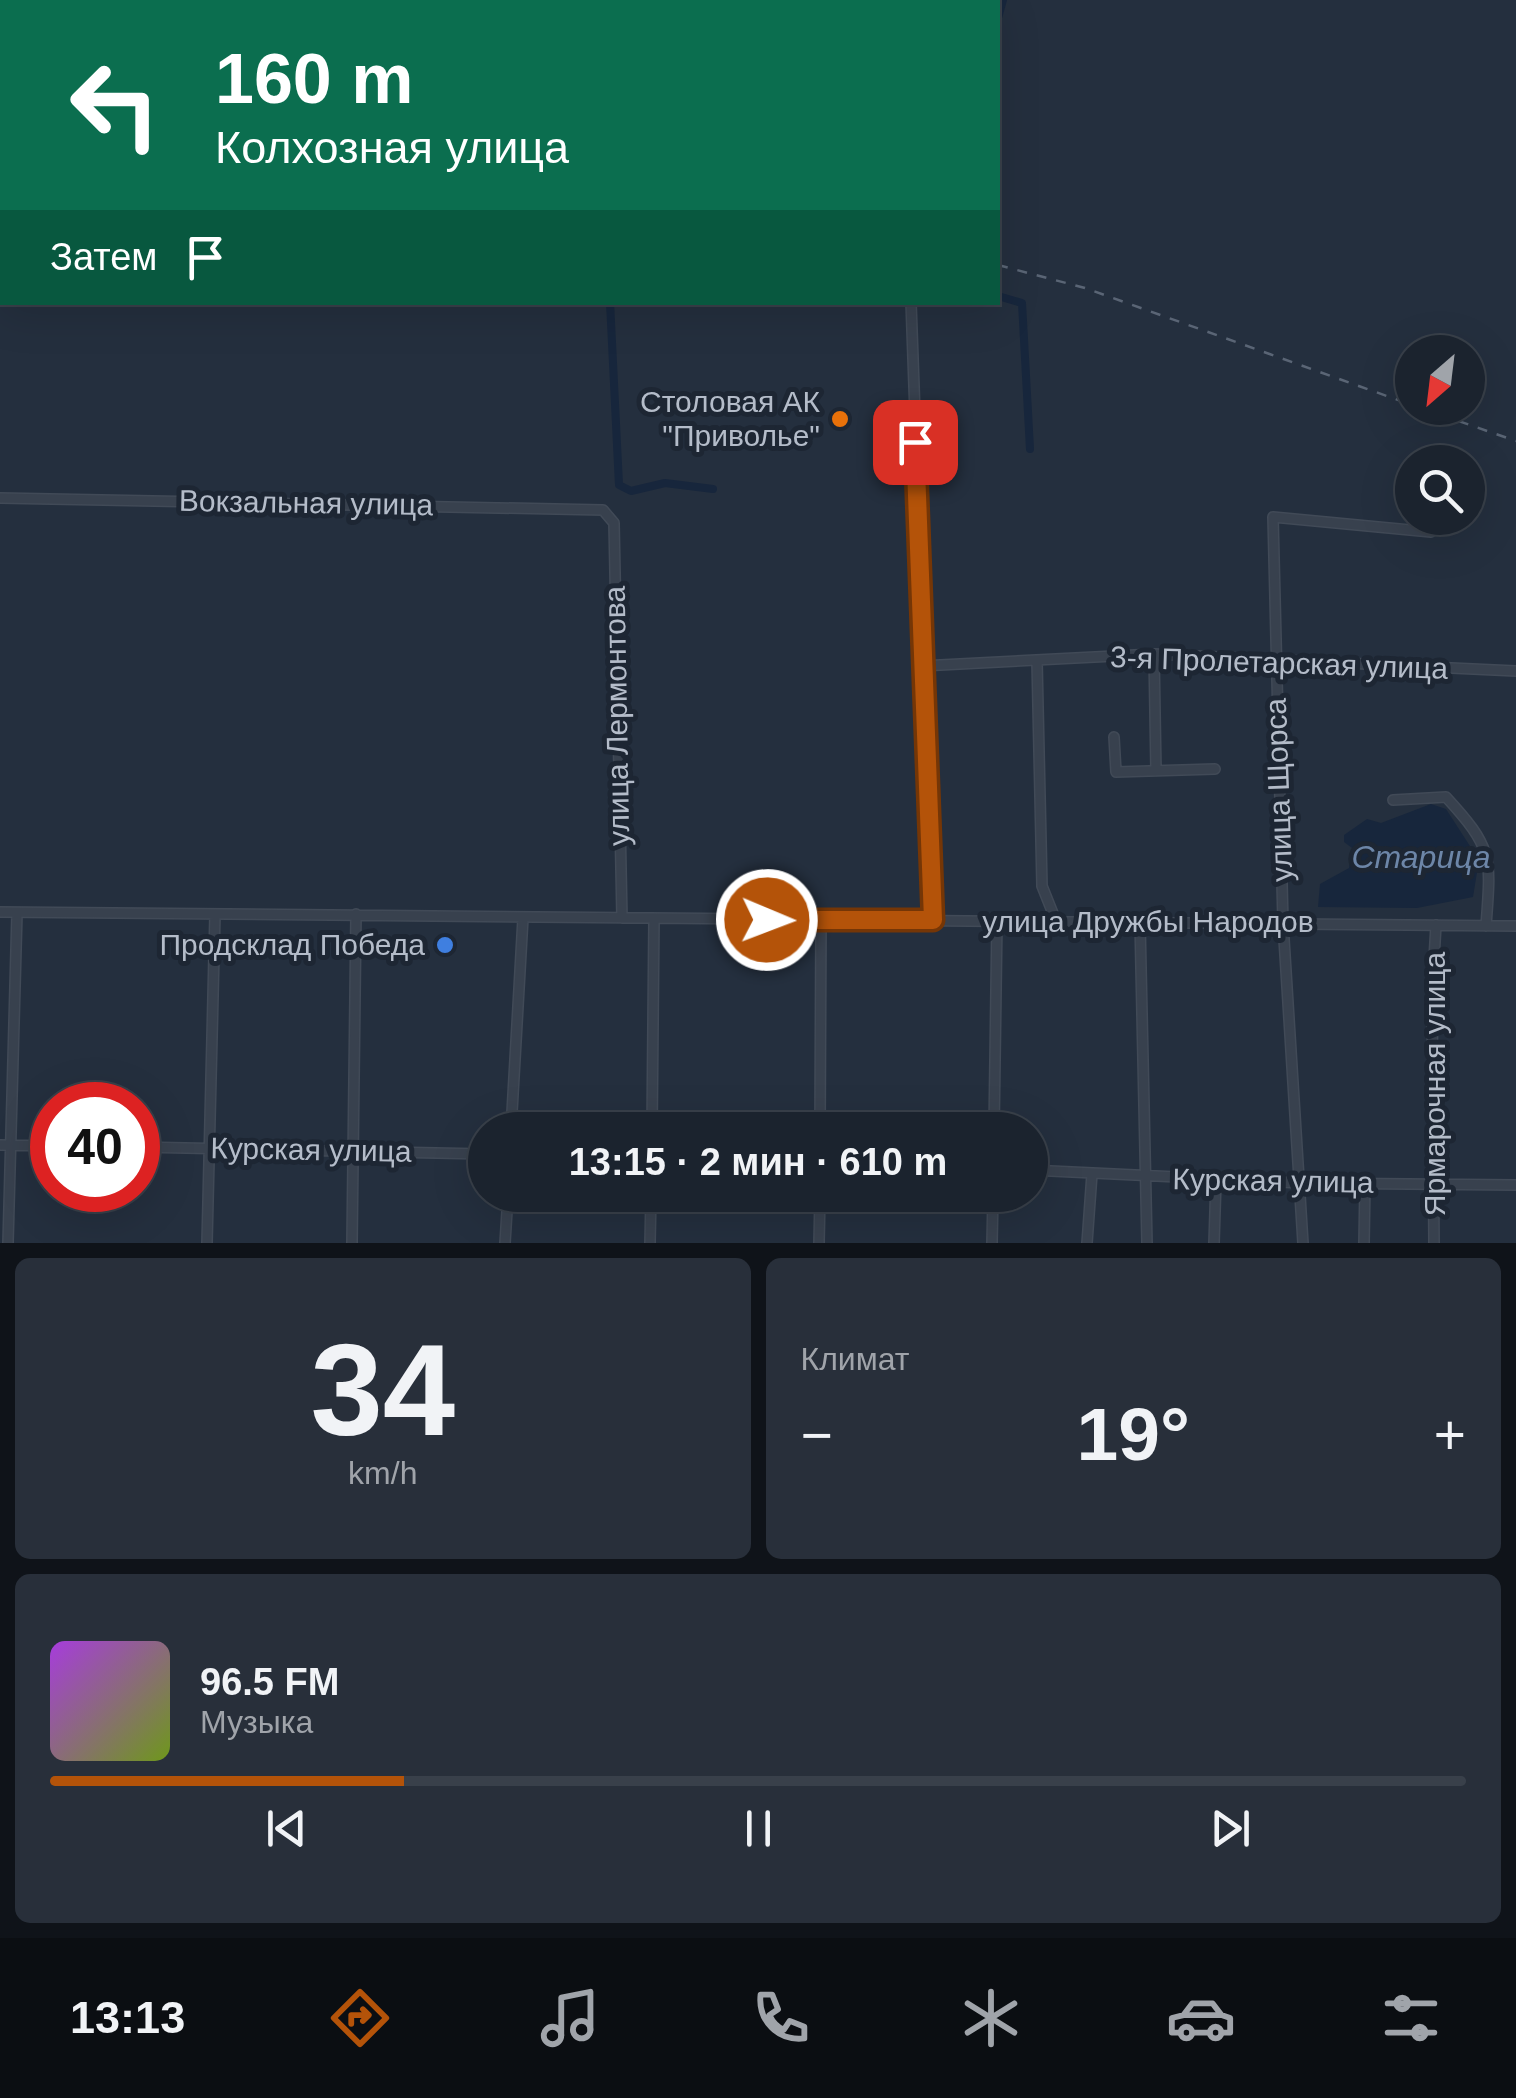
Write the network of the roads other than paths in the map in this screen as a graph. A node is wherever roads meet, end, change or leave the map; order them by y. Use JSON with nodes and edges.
{"nodes":[{"id":1,"x":911,"y":305,"type":"edge"},
{"id":2,"x":0,"y":498,"type":"edge"},
{"id":3,"x":611,"y":515,"type":"joint"},
{"id":4,"x":1395,"y":528,"type":"edge"},
{"id":5,"x":1154,"y":654,"type":"junction"},
{"id":6,"x":1274,"y":660,"type":"junction"},
{"id":7,"x":1037,"y":661,"type":"junction"},
{"id":8,"x":922,"y":666,"type":"junction"},
{"id":9,"x":1516,"y":671,"type":"edge"},
{"id":10,"x":1114,"y":737,"type":"dead end"},
{"id":11,"x":1215,"y":769,"type":"dead end"},
{"id":12,"x":1156,"y":771,"type":"junction"},
{"id":13,"x":1392,"y":800,"type":"dead end"},
{"id":14,"x":0,"y":912,"type":"edge"},
{"id":15,"x":17,"y":913,"type":"junction"},
{"id":16,"x":215,"y":914,"type":"junction"},
{"id":17,"x":356,"y":914,"type":"junction"},
{"id":18,"x":522,"y":918,"type":"junction"},
{"id":19,"x":622,"y":918,"type":"junction"},
{"id":20,"x":654,"y":919,"type":"junction"},
{"id":21,"x":796,"y":920,"type":"junction"},
{"id":22,"x":821,"y":920,"type":"junction"},
{"id":23,"x":838,"y":920,"type":"junction"},
{"id":24,"x":933,"y":920,"type":"junction"},
{"id":25,"x":996,"y":921,"type":"junction"},
{"id":26,"x":1056,"y":921,"type":"junction"},
{"id":27,"x":1140,"y":922,"type":"junction"},
{"id":28,"x":1283,"y":923,"type":"junction"},
{"id":29,"x":1436,"y":925,"type":"junction"},
{"id":30,"x":1486,"y":926,"type":"junction"},
{"id":31,"x":1516,"y":926,"type":"edge"},
{"id":32,"x":822,"y":941,"type":"junction"},
{"id":33,"x":512,"y":1112,"type":"edge"},
{"id":34,"x":652,"y":1112,"type":"edge"},
{"id":35,"x":820,"y":1112,"type":"edge"},
{"id":36,"x":994,"y":1112,"type":"edge"},
{"id":37,"x":0,"y":1145,"type":"edge"},
{"id":38,"x":12,"y":1145,"type":"junction"},
{"id":39,"x":30,"y":1145,"type":"edge"},
{"id":40,"x":160,"y":1147,"type":"edge"},
{"id":41,"x":210,"y":1148,"type":"junction"},
{"id":42,"x":354,"y":1148,"type":"junction"},
{"id":43,"x":468,"y":1153,"type":"edge"},
{"id":44,"x":1048,"y":1171,"type":"edge"},
{"id":45,"x":1092,"y":1174,"type":"junction"},
{"id":46,"x":1146,"y":1178,"type":"junction"},
{"id":47,"x":1216,"y":1180,"type":"junction"},
{"id":48,"x":1300,"y":1183,"type":"junction"},
{"id":49,"x":1365,"y":1184,"type":"junction"},
{"id":50,"x":1435,"y":1184,"type":"junction"},
{"id":51,"x":1516,"y":1185,"type":"edge"},
{"id":52,"x":507,"y":1212,"type":"edge"},
{"id":53,"x":651,"y":1212,"type":"edge"},
{"id":54,"x":820,"y":1212,"type":"edge"},
{"id":55,"x":993,"y":1212,"type":"edge"},
{"id":56,"x":8,"y":1243,"type":"edge"},
{"id":57,"x":207,"y":1243,"type":"edge"},
{"id":58,"x":352,"y":1243,"type":"edge"},
{"id":59,"x":506,"y":1243,"type":"edge"},
{"id":60,"x":650,"y":1243,"type":"edge"},
{"id":61,"x":819,"y":1243,"type":"edge"},
{"id":62,"x":992,"y":1243,"type":"edge"},
{"id":63,"x":1087,"y":1243,"type":"edge"},
{"id":64,"x":1147,"y":1243,"type":"edge"},
{"id":65,"x":1214,"y":1243,"type":"edge"},
{"id":66,"x":1303,"y":1243,"type":"edge"},
{"id":67,"x":1364,"y":1243,"type":"edge"},
{"id":68,"x":1434,"y":1243,"type":"edge"}],
"edges":[{"from":1,"to":8,"type":"street"},
{"from":2,"to":3,"type":"street","name":"Вокзальная улица"},
{"from":3,"to":19,"type":"street","name":"улица Лермонтова"},
{"from":4,"to":6,"type":"street","name":"улица Щорса"},
{"from":5,"to":6,"type":"street","name":"3-я Пролетарская улица"},
{"from":5,"to":7,"type":"street","name":"3-я Пролетарская улица"},
{"from":5,"to":12,"type":"street"},
{"from":6,"to":9,"type":"street","name":"3-я Пролетарская улица"},
{"from":6,"to":28,"type":"street","name":"улица Щорса"},
{"from":7,"to":8,"type":"street","name":"3-я Пролетарская улица"},
{"from":7,"to":26,"type":"street"},
{"from":8,"to":24,"type":"street"},
{"from":10,"to":12,"type":"street"},
{"from":11,"to":12,"type":"street"},
{"from":13,"to":30,"type":"street","name":"Ярмарочная улица"},
{"from":14,"to":15,"type":"street","name":"улица Дружбы Народов"},
{"from":15,"to":16,"type":"street","name":"улица Дружбы Народов"},
{"from":15,"to":38,"type":"street"},
{"from":16,"to":17,"type":"street","name":"улица Дружбы Народов"},
{"from":16,"to":41,"type":"street"},
{"from":17,"to":18,"type":"street","name":"улица Дружбы Народов"},
{"from":17,"to":42,"type":"street"},
{"from":18,"to":19,"type":"street","name":"улица Дружбы Народов"},
{"from":18,"to":33,"type":"street"},
{"from":19,"to":20,"type":"street","name":"улица Дружбы Народов"},
{"from":20,"to":21,"type":"street","name":"улица Дружбы Народов"},
{"from":20,"to":34,"type":"street"},
{"from":21,"to":22,"type":"street","name":"улица Дружбы Народов"},
{"from":21,"to":32,"type":"street"},
{"from":22,"to":23,"type":"street","name":"улица Дружбы Народов"},
{"from":22,"to":32,"type":"street"},
{"from":23,"to":24,"type":"street","name":"улица Дружбы Народов"},
{"from":23,"to":32,"type":"street"},
{"from":24,"to":25,"type":"street","name":"улица Дружбы Народов"},
{"from":25,"to":26,"type":"street","name":"улица Дружбы Народов"},
{"from":25,"to":36,"type":"street"},
{"from":26,"to":27,"type":"street","name":"улица Дружбы Народов"},
{"from":27,"to":28,"type":"street","name":"улица Дружбы Народов"},
{"from":27,"to":46,"type":"street"},
{"from":28,"to":29,"type":"street","name":"улица Дружбы Народов"},
{"from":28,"to":48,"type":"street","name":"улица Щорса"},
{"from":29,"to":30,"type":"street","name":"улица Дружбы Народов"},
{"from":29,"to":50,"type":"street","name":"Ярмарочная улица"},
{"from":30,"to":31,"type":"street","name":"улица Дружбы Народов"},
{"from":32,"to":35,"type":"street"},
{"from":37,"to":38,"type":"street"},
{"from":38,"to":39,"type":"street"},
{"from":38,"to":56,"type":"street"},
{"from":40,"to":41,"type":"street","name":"Курская улица"},
{"from":41,"to":42,"type":"street","name":"Курская улица"},
{"from":41,"to":57,"type":"street"},
{"from":42,"to":43,"type":"street","name":"Курская улица"},
{"from":42,"to":58,"type":"street"},
{"from":44,"to":45,"type":"street","name":"Курская улица"},
{"from":45,"to":46,"type":"street","name":"Курская улица"},
{"from":45,"to":63,"type":"street"},
{"from":46,"to":47,"type":"street","name":"Курская улица"},
{"from":46,"to":64,"type":"street"},
{"from":47,"to":48,"type":"street","name":"Курская улица"},
{"from":47,"to":65,"type":"street"},
{"from":48,"to":49,"type":"street","name":"Курская улица"},
{"from":48,"to":66,"type":"street","name":"улица Щорса"},
{"from":49,"to":50,"type":"street","name":"Курская улица"},
{"from":49,"to":67,"type":"street"},
{"from":50,"to":51,"type":"street","name":"Курская улица"},
{"from":50,"to":68,"type":"street","name":"Ярмарочная улица"},
{"from":52,"to":59,"type":"street"},
{"from":53,"to":60,"type":"street"},
{"from":54,"to":61,"type":"street"},
{"from":55,"to":62,"type":"street"}]}
